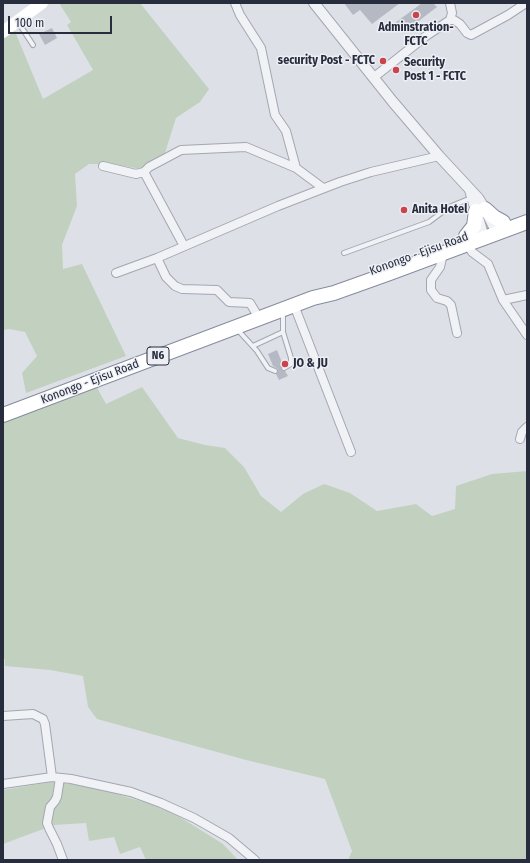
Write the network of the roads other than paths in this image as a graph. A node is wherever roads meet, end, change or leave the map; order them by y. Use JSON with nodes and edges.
{"nodes":[{"id":1,"x":42,"y":3,"type":"edge"},
{"id":2,"x":235,"y":3,"type":"edge"},
{"id":3,"x":314,"y":3,"type":"edge"},
{"id":4,"x":450,"y":3,"type":"edge"},
{"id":5,"x":526,"y":3,"type":"edge"},
{"id":6,"x":448,"y":21,"type":"junction"},
{"id":7,"x":18,"y":22,"type":"junction"},
{"id":8,"x":3,"y":32,"type":"edge"},
{"id":9,"x":33,"y":45,"type":"dead end"},
{"id":10,"x":373,"y":78,"type":"junction"},
{"id":11,"x":439,"y":156,"type":"junction"},
{"id":12,"x":103,"y":166,"type":"dead end"},
{"id":13,"x":296,"y":168,"type":"junction"},
{"id":14,"x":144,"y":172,"type":"junction"},
{"id":15,"x":323,"y":188,"type":"junction"},
{"id":16,"x":476,"y":202,"type":"junction"},
{"id":17,"x":527,"y":214,"type":"edge"},
{"id":18,"x":527,"y":222,"type":"edge"},
{"id":19,"x":492,"y":230,"type":"junction"},
{"id":20,"x":467,"y":240,"type":"junction"},
{"id":21,"x":184,"y":246,"type":"junction"},
{"id":22,"x":344,"y":253,"type":"dead end"},
{"id":23,"x":443,"y":254,"type":"junction"},
{"id":24,"x":157,"y":258,"type":"junction"},
{"id":25,"x":116,"y":273,"type":"dead end"},
{"id":26,"x":527,"y":295,"type":"edge"},
{"id":27,"x":313,"y":298,"type":"junction"},
{"id":28,"x":503,"y":300,"type":"junction"},
{"id":29,"x":288,"y":307,"type":"junction"},
{"id":30,"x":259,"y":318,"type":"junction"},
{"id":31,"x":235,"y":327,"type":"junction"},
{"id":32,"x":283,"y":332,"type":"junction"},
{"id":33,"x":457,"y":333,"type":"dead end"},
{"id":34,"x":527,"y":335,"type":"edge"},
{"id":35,"x":253,"y":346,"type":"junction"},
{"id":36,"x":284,"y":368,"type":"dead end"},
{"id":37,"x":275,"y":371,"type":"dead end"},
{"id":38,"x":3,"y":415,"type":"edge"},
{"id":39,"x":527,"y":428,"type":"edge"},
{"id":40,"x":520,"y":439,"type":"dead end"},
{"id":41,"x":351,"y":452,"type":"dead end"},
{"id":42,"x":3,"y":716,"type":"edge"},
{"id":43,"x":56,"y":777,"type":"junction"},
{"id":44,"x":3,"y":784,"type":"edge"},
{"id":45,"x":63,"y":860,"type":"edge"},
{"id":46,"x":255,"y":860,"type":"edge"}],
"edges":[{"from":1,"to":7,"type":"main road"},
{"from":2,"to":13,"type":"street"},
{"from":3,"to":10,"type":"street"},
{"from":4,"to":6,"type":"street"},
{"from":5,"to":6,"type":"street"},
{"from":6,"to":10,"type":"street"},
{"from":7,"to":8,"type":"main road"},
{"from":7,"to":9,"type":"lane"},
{"from":10,"to":11,"type":"street"},
{"from":11,"to":15,"type":"street"},
{"from":11,"to":16,"type":"street"},
{"from":12,"to":14,"type":"street"},
{"from":13,"to":14,"type":"street"},
{"from":13,"to":15,"type":"street"},
{"from":14,"to":21,"type":"street"},
{"from":15,"to":21,"type":"street"},
{"from":16,"to":19,"type":"street"},
{"from":16,"to":19,"type":"highway"},
{"from":16,"to":20,"type":"highway"},
{"from":16,"to":22,"type":"lane"},
{"from":17,"to":19,"type":"highway","name":"Konongo - Ejisu Road","number":"N6"},
{"from":18,"to":19,"type":"highway","name":"Konongo - Ejisu Road","number":"N6"},
{"from":19,"to":20,"type":"highway","name":"Konongo - Ejisu Road","number":"N6"},
{"from":20,"to":23,"type":"highway","name":"Konongo - Ejisu Road","number":"N6"},
{"from":20,"to":27,"type":"highway","name":"Konongo - Ejisu Road","number":"N6"},
{"from":20,"to":28,"type":"street"},
{"from":21,"to":24,"type":"street"},
{"from":23,"to":27,"type":"highway","name":"Konongo - Ejisu Road","number":"N6"},
{"from":23,"to":33,"type":"street"},
{"from":24,"to":25,"type":"street"},
{"from":24,"to":30,"type":"street"},
{"from":26,"to":28,"type":"street"},
{"from":27,"to":29,"type":"highway","name":"Konongo - Ejisu Road","number":"N6"},
{"from":28,"to":34,"type":"street"},
{"from":29,"to":30,"type":"highway","name":"Konongo - Ejisu Road","number":"N6"},
{"from":29,"to":32,"type":"lane"},
{"from":29,"to":41,"type":"street"},
{"from":30,"to":31,"type":"highway","name":"Konongo - Ejisu Road","number":"N6"},
{"from":31,"to":35,"type":"lane"},
{"from":31,"to":38,"type":"highway","name":"Konongo - Ejisu Road","number":"N6"},
{"from":32,"to":35,"type":"lane"},
{"from":32,"to":36,"type":"lane"},
{"from":35,"to":37,"type":"lane"},
{"from":39,"to":40,"type":"street"},
{"from":42,"to":43,"type":"street"},
{"from":43,"to":44,"type":"street"},
{"from":43,"to":45,"type":"street"},
{"from":43,"to":46,"type":"street"}]}
